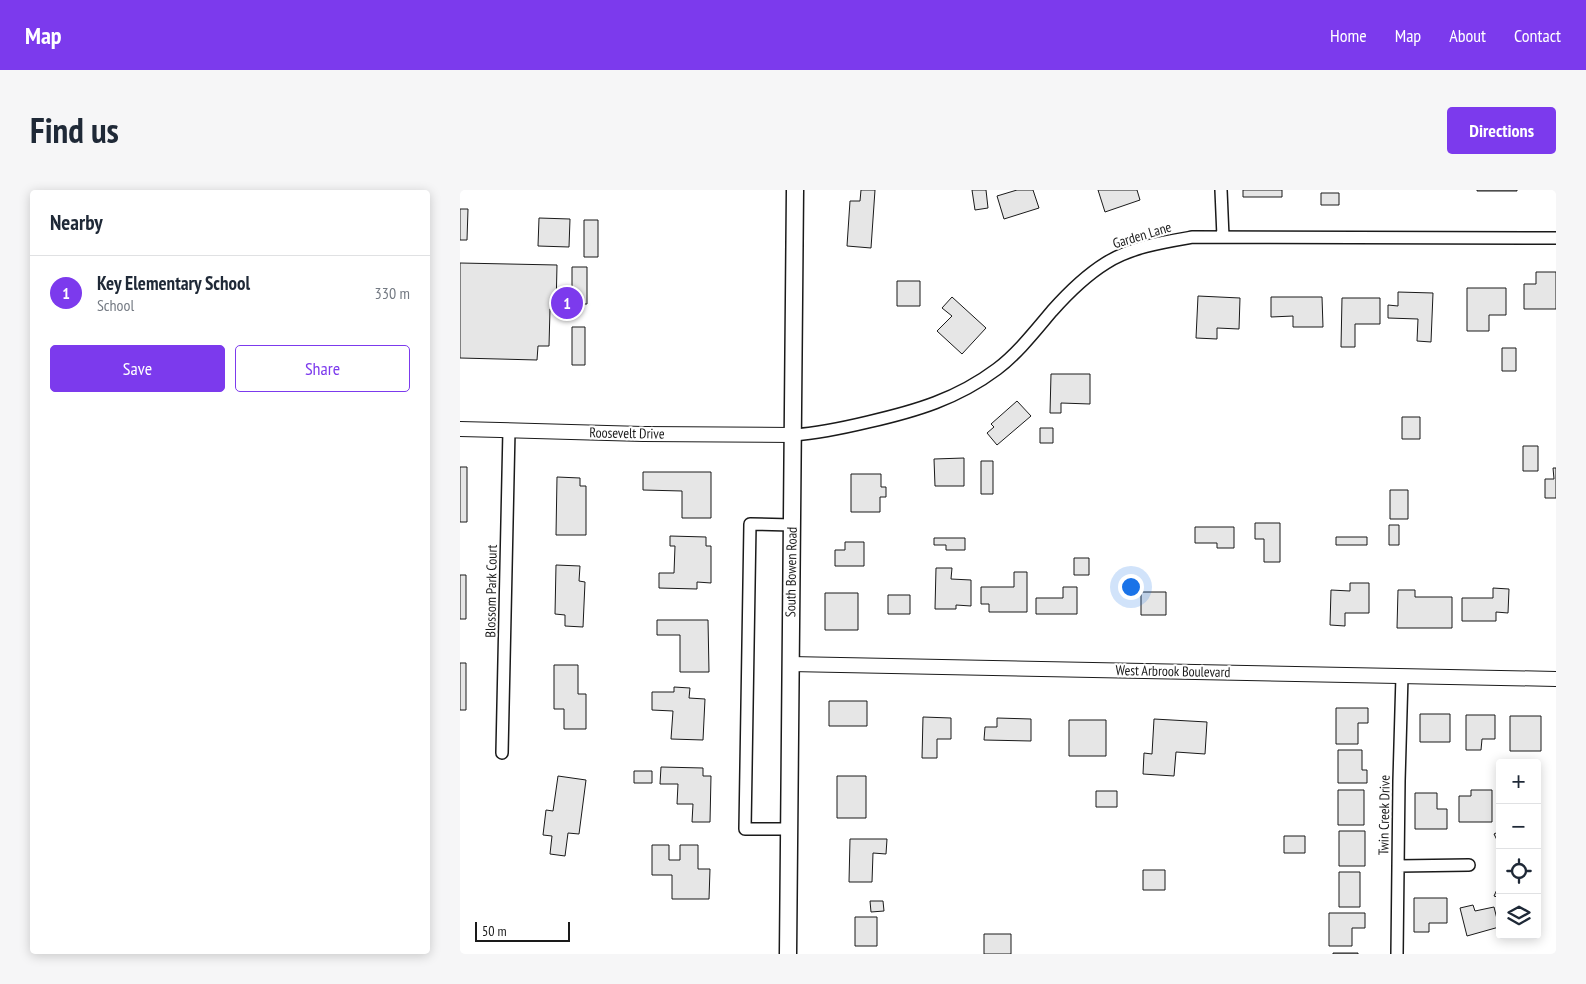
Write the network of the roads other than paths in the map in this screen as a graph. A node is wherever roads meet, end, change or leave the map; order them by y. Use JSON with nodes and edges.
{"nodes":[{"id":1,"x":795,"y":190,"type":"edge"},
{"id":2,"x":1220,"y":190,"type":"edge"},
{"id":3,"x":1223,"y":238,"type":"junction"},
{"id":4,"x":1556,"y":238,"type":"edge"},
{"id":5,"x":460,"y":428,"type":"edge"},
{"id":6,"x":509,"y":430,"type":"junction"},
{"id":7,"x":793,"y":435,"type":"junction"},
{"id":8,"x":792,"y":525,"type":"junction"},
{"id":9,"x":790,"y":664,"type":"junction"},
{"id":10,"x":1402,"y":676,"type":"junction"},
{"id":11,"x":1556,"y":678,"type":"edge"},
{"id":12,"x":502,"y":753,"type":"dead end"},
{"id":13,"x":788,"y":829,"type":"junction"},
{"id":14,"x":1469,"y":865,"type":"dead end"},
{"id":15,"x":1398,"y":866,"type":"junction"},
{"id":16,"x":788,"y":954,"type":"edge"},
{"id":17,"x":1397,"y":954,"type":"edge"}],
"edges":[{"from":1,"to":7,"type":"main road","name":"South Bowen Road"},
{"from":2,"to":3,"type":"street"},
{"from":3,"to":4,"type":"street","name":"Garden Lane"},
{"from":3,"to":7,"type":"street","name":"Garden Lane"},
{"from":5,"to":6,"type":"street","name":"Roosevelt Drive"},
{"from":6,"to":7,"type":"street","name":"Roosevelt Drive"},
{"from":6,"to":12,"type":"street","name":"Blossom Park Court"},
{"from":7,"to":8,"type":"main road","name":"South Bowen Road"},
{"from":8,"to":9,"type":"main road","name":"South Bowen Road"},
{"from":8,"to":13,"type":"street"},
{"from":9,"to":10,"type":"street","name":"West Arbrook Boulevard"},
{"from":9,"to":13,"type":"main road","name":"South Bowen Road"},
{"from":10,"to":11,"type":"street","name":"West Arbrook Boulevard"},
{"from":10,"to":15,"type":"street","name":"Twin Creek Drive"},
{"from":13,"to":16,"type":"main road","name":"South Bowen Road"},
{"from":14,"to":15,"type":"street"},
{"from":15,"to":17,"type":"street","name":"Twin Creek Drive"}]}
